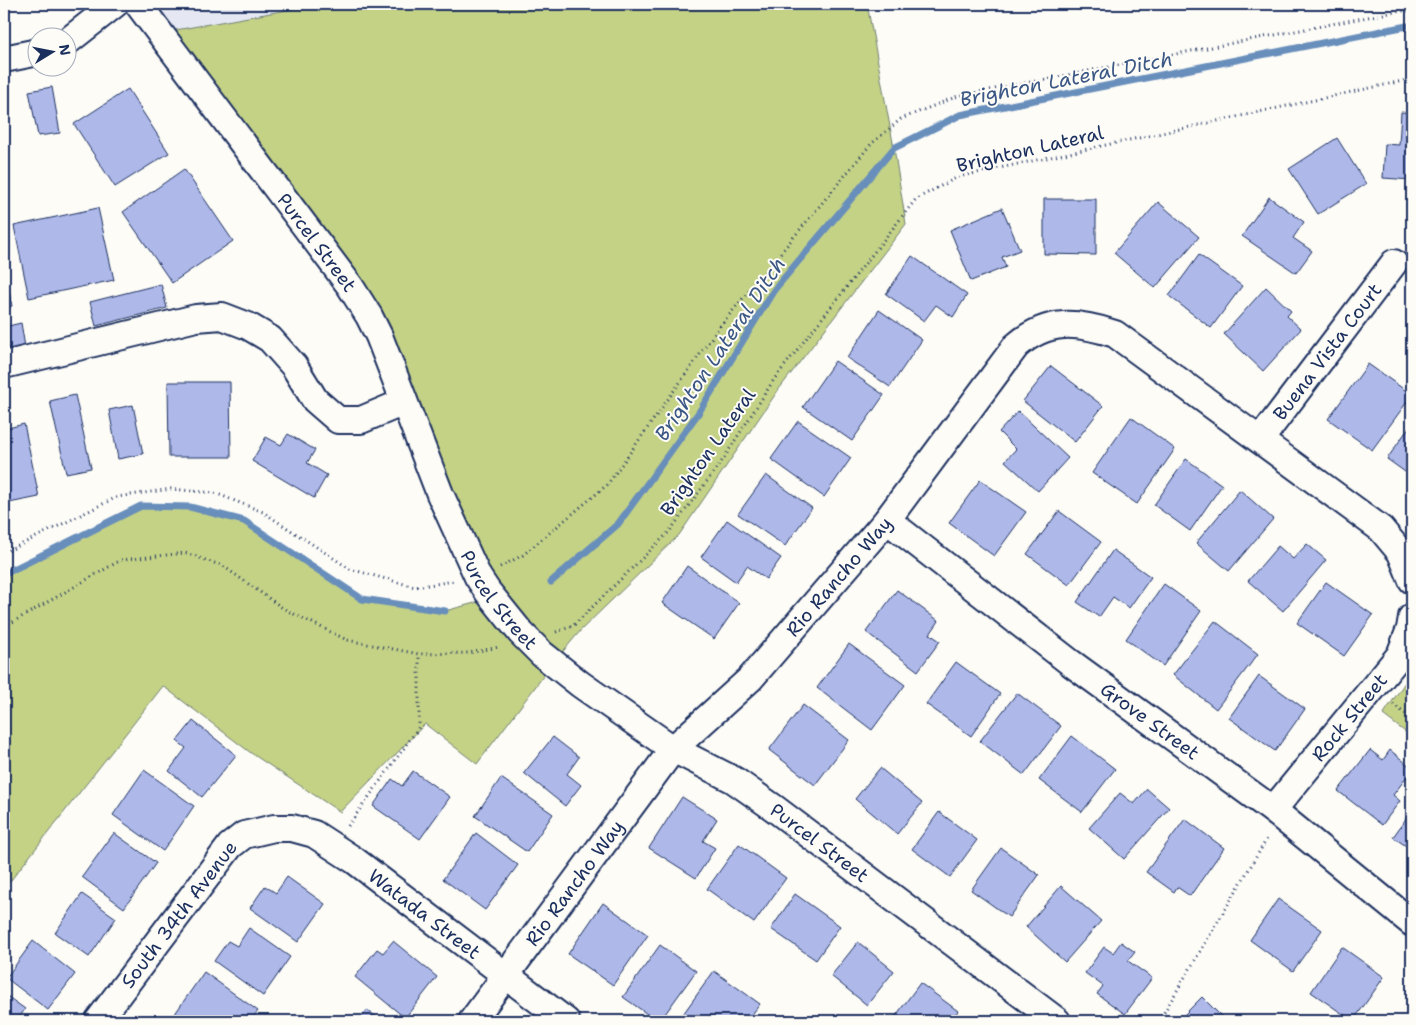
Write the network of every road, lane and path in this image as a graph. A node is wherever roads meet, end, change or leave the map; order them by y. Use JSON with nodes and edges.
{"nodes":[{"id":1,"x":115,"y":4,"type":"edge"},
{"id":2,"x":138,"y":4,"type":"edge"},
{"id":3,"x":1412,"y":11,"type":"edge"},
{"id":4,"x":78,"y":32,"type":"edge"},
{"id":5,"x":28,"y":54,"type":"edge"},
{"id":6,"x":4,"y":59,"type":"edge"},
{"id":7,"x":1412,"y":79,"type":"edge"},
{"id":8,"x":1394,"y":263,"type":"dead end"},
{"id":9,"x":4,"y":365,"type":"edge"},
{"id":10,"x":404,"y":402,"type":"junction"},
{"id":11,"x":1260,"y":440,"type":"junction"},
{"id":12,"x":887,"y":520,"type":"junction"},
{"id":13,"x":4,"y":553,"type":"edge"},
{"id":14,"x":478,"y":577,"type":"junction"},
{"id":15,"x":1412,"y":580,"type":"edge"},
{"id":16,"x":1412,"y":617,"type":"edge"},
{"id":17,"x":4,"y":627,"type":"edge"},
{"id":18,"x":530,"y":641,"type":"junction"},
{"id":19,"x":419,"y":654,"type":"junction"},
{"id":20,"x":673,"y":749,"type":"junction"},
{"id":21,"x":1273,"y":810,"type":"junction"},
{"id":22,"x":274,"y":828,"type":"joint"},
{"id":23,"x":334,"y":847,"type":"junction"},
{"id":24,"x":1412,"y":923,"type":"edge"},
{"id":25,"x":506,"y":978,"type":"junction"},
{"id":26,"x":98,"y":1021,"type":"edge"},
{"id":27,"x":472,"y":1021,"type":"edge"},
{"id":28,"x":566,"y":1021,"type":"edge"},
{"id":29,"x":1057,"y":1021,"type":"edge"},
{"id":30,"x":1159,"y":1021,"type":"edge"}],
"edges":[{"from":1,"to":4,"type":"street"},
{"from":2,"to":10,"type":"street","name":"Purcel Street"},
{"from":3,"to":14,"type":"path"},
{"from":5,"to":6,"type":"street"},
{"from":7,"to":18,"type":"path","name":"Brighton Lateral"},
{"from":8,"to":11,"type":"street","name":"Buena Vista Court"},
{"from":9,"to":10,"type":"street"},
{"from":10,"to":14,"type":"street","name":"Purcel Street"},
{"from":11,"to":12,"type":"street","name":"Rio Rancho Way"},
{"from":11,"to":15,"type":"street"},
{"from":12,"to":20,"type":"street","name":"Rio Rancho Way"},
{"from":12,"to":21,"type":"street","name":"Grove Street"},
{"from":13,"to":14,"type":"path"},
{"from":14,"to":18,"type":"street","name":"Purcel Street"},
{"from":16,"to":21,"type":"street","name":"Rock Street"},
{"from":17,"to":19,"type":"path","name":"Brighton Lateral"},
{"from":18,"to":19,"type":"path","name":"Brighton Lateral"},
{"from":18,"to":20,"type":"street","name":"Purcel Street"},
{"from":19,"to":23,"type":"path"},
{"from":20,"to":25,"type":"street","name":"Rio Rancho Way"},
{"from":20,"to":29,"type":"street","name":"Purcel Street"},
{"from":21,"to":24,"type":"street","name":"Grove Street"},
{"from":21,"to":30,"type":"path"},
{"from":22,"to":23,"type":"street","name":"Watada Street"},
{"from":22,"to":26,"type":"street","name":"South 34th Avenue"},
{"from":23,"to":25,"type":"street","name":"Watada Street"},
{"from":25,"to":27,"type":"street","name":"Rio Rancho Way"},
{"from":25,"to":28,"type":"street","name":"Watada Street"}]}
